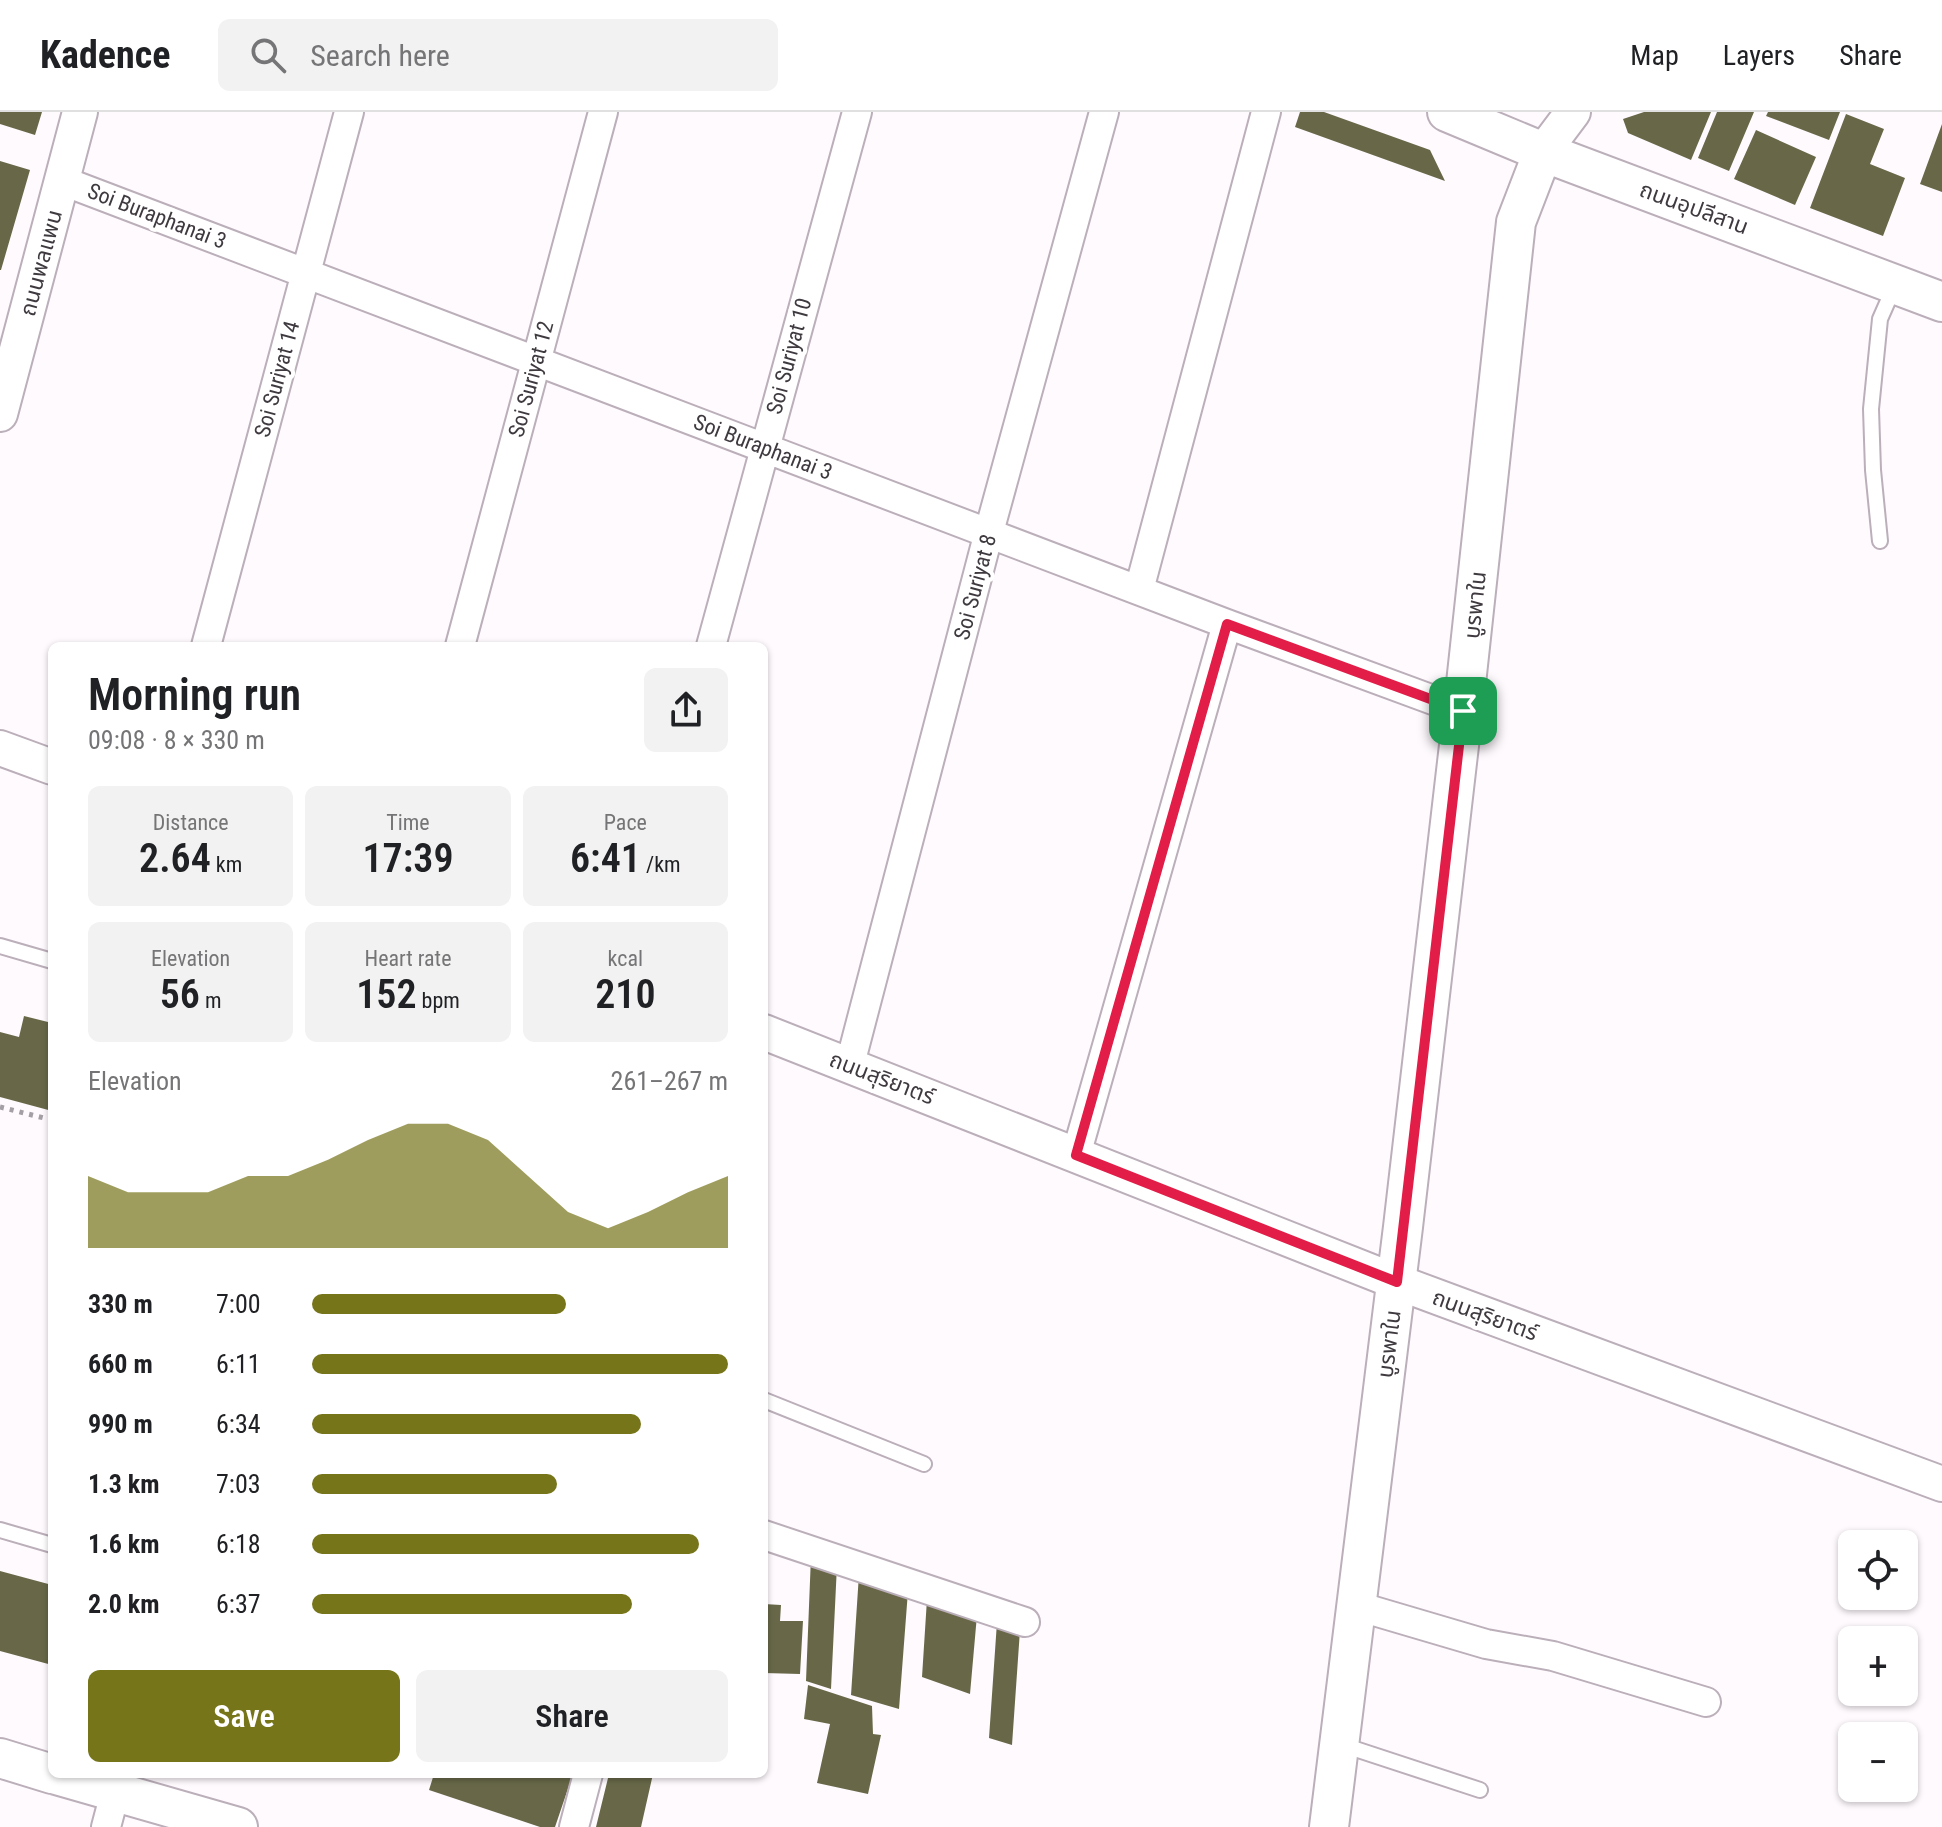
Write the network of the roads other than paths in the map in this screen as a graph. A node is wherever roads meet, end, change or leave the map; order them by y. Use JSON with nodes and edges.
{"nodes":[{"id":1,"x":80,"y":112,"type":"edge"},
{"id":2,"x":349,"y":112,"type":"edge"},
{"id":3,"x":603,"y":112,"type":"edge"},
{"id":4,"x":857,"y":112,"type":"edge"},
{"id":5,"x":1104,"y":112,"type":"edge"},
{"id":6,"x":1266,"y":112,"type":"edge"},
{"id":7,"x":1447,"y":112,"type":"edge"},
{"id":8,"x":1573,"y":112,"type":"edge"},
{"id":9,"x":1543,"y":152,"type":"junction"},
{"id":10,"x":63,"y":181,"type":"junction"},
{"id":11,"x":306,"y":272,"type":"junction"},
{"id":12,"x":1896,"y":283,"type":"junction"},
{"id":13,"x":1942,"y":302,"type":"edge"},
{"id":14,"x":536,"y":360,"type":"junction"},
{"id":15,"x":0,"y":414,"type":"edge"},
{"id":16,"x":764,"y":448,"type":"junction"},
{"id":17,"x":989,"y":532,"type":"junction"},
{"id":18,"x":1880,"y":541,"type":"dead end"},
{"id":19,"x":1139,"y":590,"type":"junction"},
{"id":20,"x":1227,"y":624,"type":"junction"},
{"id":21,"x":207,"y":642,"type":"edge"},
{"id":22,"x":461,"y":642,"type":"edge"},
{"id":23,"x":712,"y":642,"type":"edge"},
{"id":24,"x":1463,"y":711,"type":"junction"},
{"id":25,"x":0,"y":748,"type":"edge"},
{"id":26,"x":48,"y":766,"type":"edge"},
{"id":27,"x":0,"y":946,"type":"edge"},
{"id":28,"x":48,"y":960,"type":"edge"},
{"id":29,"x":768,"y":1033,"type":"edge"},
{"id":30,"x":850,"y":1064,"type":"junction"},
{"id":31,"x":1076,"y":1155,"type":"junction"},
{"id":32,"x":1397,"y":1282,"type":"junction"},
{"id":33,"x":768,"y":1402,"type":"edge"},
{"id":34,"x":924,"y":1464,"type":"dead end"},
{"id":35,"x":1942,"y":1484,"type":"edge"},
{"id":36,"x":0,"y":1530,"type":"edge"},
{"id":37,"x":768,"y":1536,"type":"edge"},
{"id":38,"x":48,"y":1544,"type":"edge"},
{"id":39,"x":1357,"y":1606,"type":"junction"},
{"id":40,"x":1025,"y":1622,"type":"dead end"},
{"id":41,"x":1706,"y":1702,"type":"dead end"},
{"id":42,"x":1339,"y":1744,"type":"junction"},
{"id":43,"x":0,"y":1758,"type":"edge"},
{"id":44,"x":48,"y":1772,"type":"edge"},
{"id":45,"x":59,"y":1778,"type":"edge"},
{"id":46,"x":587,"y":1778,"type":"edge"},
{"id":47,"x":1480,"y":1790,"type":"dead end"},
{"id":48,"x":111,"y":1810,"type":"edge"},
{"id":49,"x":238,"y":1827,"type":"edge"},
{"id":50,"x":574,"y":1827,"type":"edge"},
{"id":51,"x":1329,"y":1827,"type":"edge"}],
"edges":[{"from":1,"to":10,"type":"street","name":"ถนนพลแพน"},
{"from":2,"to":11,"type":"street","name":"Soi Suriyat 14"},
{"from":3,"to":14,"type":"street","name":"Soi Suriyat 12"},
{"from":4,"to":16,"type":"street","name":"Soi Suriyat 10"},
{"from":5,"to":17,"type":"street","name":"Soi Suriyat 8"},
{"from":6,"to":19,"type":"street"},
{"from":7,"to":9,"type":"main road","name":"ถนนอุปลีสาน"},
{"from":8,"to":9,"type":"street","name":"บูรพาใน"},
{"from":9,"to":12,"type":"main road","name":"ถนนอุปลีสาน"},
{"from":9,"to":24,"type":"main road","name":"บูรพาใน"},
{"from":10,"to":11,"type":"street","name":"Soi Buraphanai 3"},
{"from":10,"to":15,"type":"street","name":"ถนนพลแพน"},
{"from":11,"to":14,"type":"street","name":"Soi Buraphanai 3"},
{"from":11,"to":21,"type":"street","name":"Soi Suriyat 14"},
{"from":12,"to":13,"type":"main road","name":"ถนนอุปลีสาน"},
{"from":12,"to":18,"type":"lane"},
{"from":14,"to":16,"type":"street","name":"Soi Buraphanai 3"},
{"from":14,"to":22,"type":"street","name":"Soi Suriyat 12"},
{"from":16,"to":17,"type":"street","name":"Soi Buraphanai 3"},
{"from":16,"to":23,"type":"street","name":"Soi Suriyat 10"},
{"from":17,"to":19,"type":"street","name":"Soi Buraphanai 3"},
{"from":17,"to":30,"type":"street","name":"Soi Suriyat 8"},
{"from":19,"to":20,"type":"street","name":"Soi Buraphanai 3"},
{"from":20,"to":24,"type":"street","name":"Soi Buraphanai 3"},
{"from":20,"to":31,"type":"street"},
{"from":24,"to":32,"type":"main road","name":"บูรพาใน"},
{"from":25,"to":26,"type":"street"},
{"from":27,"to":28,"type":"lane"},
{"from":29,"to":30,"type":"street","name":"ถนนสุริยาตร์"},
{"from":30,"to":31,"type":"street","name":"ถนนสุริยาตร์"},
{"from":31,"to":32,"type":"street","name":"ถนนสุริยาตร์"},
{"from":32,"to":35,"type":"street","name":"ถนนสุริยาตร์"},
{"from":32,"to":39,"type":"main road","name":"บูรพาใน"},
{"from":33,"to":34,"type":"lane"},
{"from":36,"to":38,"type":"lane"},
{"from":37,"to":40,"type":"street"},
{"from":39,"to":41,"type":"street"},
{"from":39,"to":42,"type":"main road","name":"บูรพาใน"},
{"from":42,"to":47,"type":"lane"},
{"from":42,"to":51,"type":"main road","name":"บูรพาใน"},
{"from":43,"to":44,"type":"main road"},
{"from":45,"to":48,"type":"main road"},
{"from":46,"to":50,"type":"street"},
{"from":48,"to":49,"type":"main road"}]}
